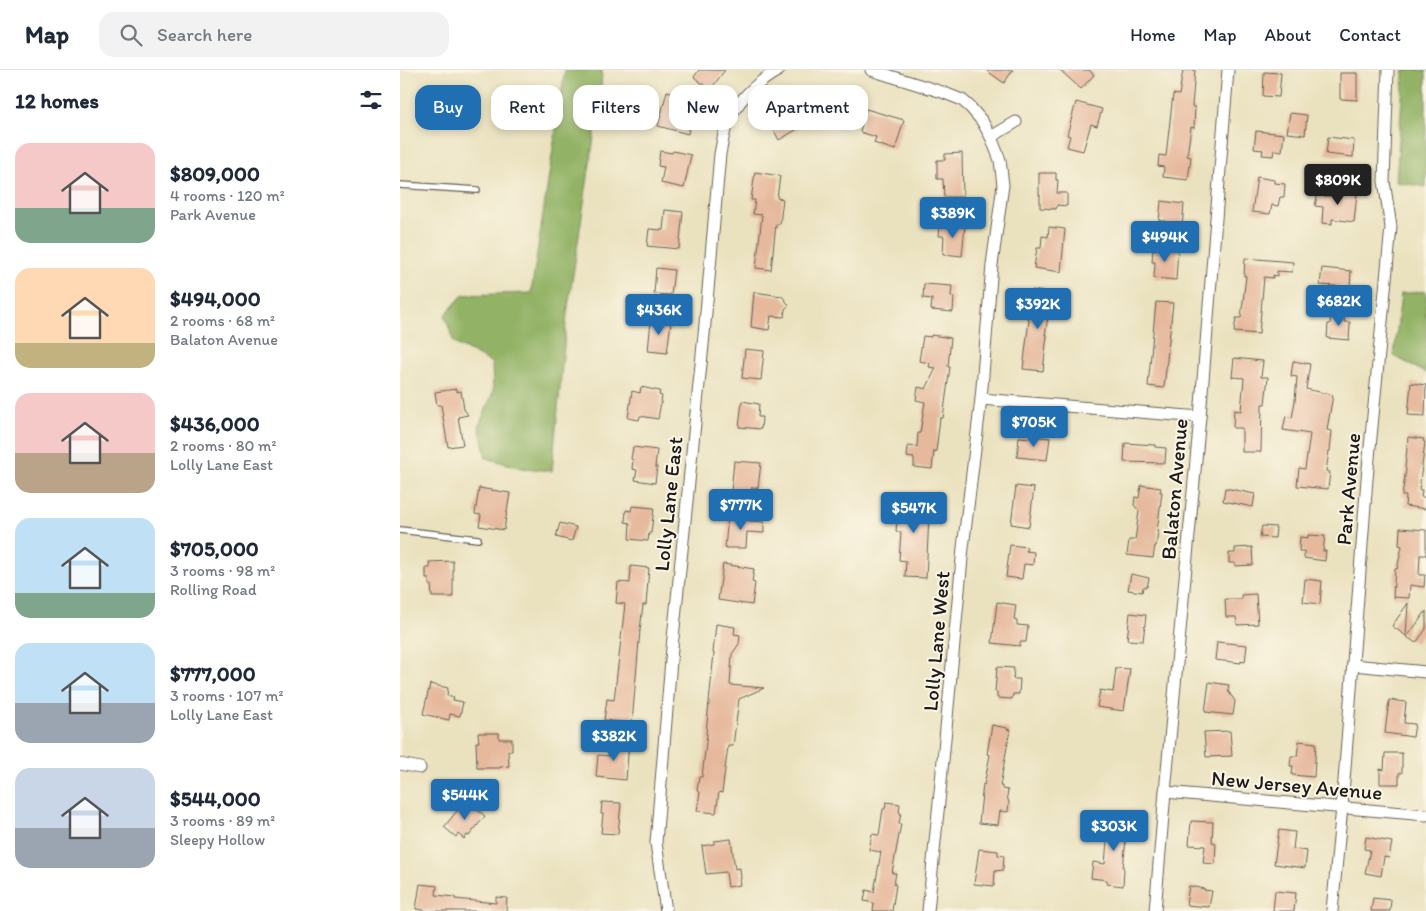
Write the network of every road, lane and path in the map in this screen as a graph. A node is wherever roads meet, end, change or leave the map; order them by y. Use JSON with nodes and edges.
{"nodes":[{"id":1,"x":779,"y":70,"type":"edge"},
{"id":2,"x":871,"y":70,"type":"edge"},
{"id":3,"x":1228,"y":70,"type":"edge"},
{"id":4,"x":1388,"y":70,"type":"edge"},
{"id":5,"x":1016,"y":122,"type":"dead end"},
{"id":6,"x":991,"y":137,"type":"junction"},
{"id":7,"x":400,"y":185,"type":"edge"},
{"id":8,"x":477,"y":190,"type":"dead end"},
{"id":9,"x":981,"y":399,"type":"junction"},
{"id":10,"x":1200,"y":417,"type":"junction"},
{"id":11,"x":400,"y":530,"type":"edge"},
{"id":12,"x":478,"y":539,"type":"dead end"},
{"id":13,"x":1353,"y":665,"type":"junction"},
{"id":14,"x":1426,"y":672,"type":"edge"},
{"id":15,"x":400,"y":764,"type":"edge"},
{"id":16,"x":420,"y":768,"type":"dead end"},
{"id":17,"x":1165,"y":792,"type":"junction"},
{"id":18,"x":1342,"y":808,"type":"junction"},
{"id":19,"x":1426,"y":815,"type":"edge"},
{"id":20,"x":666,"y":911,"type":"edge"},
{"id":21,"x":928,"y":911,"type":"edge"},
{"id":22,"x":1155,"y":911,"type":"edge"},
{"id":23,"x":1332,"y":911,"type":"edge"}],
"edges":[{"from":1,"to":20,"type":"street","name":"Lolly Lane East"},
{"from":2,"to":6,"type":"street","name":"Lolly Lane West"},
{"from":3,"to":10,"type":"street","name":"Balaton Avenue"},
{"from":4,"to":13,"type":"street","name":"Park Avenue"},
{"from":5,"to":6,"type":"street"},
{"from":6,"to":9,"type":"street","name":"Lolly Lane West"},
{"from":7,"to":8,"type":"lane"},
{"from":9,"to":10,"type":"street"},
{"from":9,"to":21,"type":"street","name":"Lolly Lane West"},
{"from":10,"to":17,"type":"street","name":"Balaton Avenue"},
{"from":11,"to":12,"type":"lane"},
{"from":13,"to":14,"type":"street"},
{"from":13,"to":18,"type":"street","name":"Park Avenue"},
{"from":15,"to":16,"type":"street"},
{"from":17,"to":18,"type":"street","name":"New Jersey Avenue"},
{"from":17,"to":22,"type":"street","name":"Balaton Avenue"},
{"from":18,"to":19,"type":"street","name":"New Jersey Avenue"},
{"from":18,"to":23,"type":"street","name":"Park Avenue"}]}
